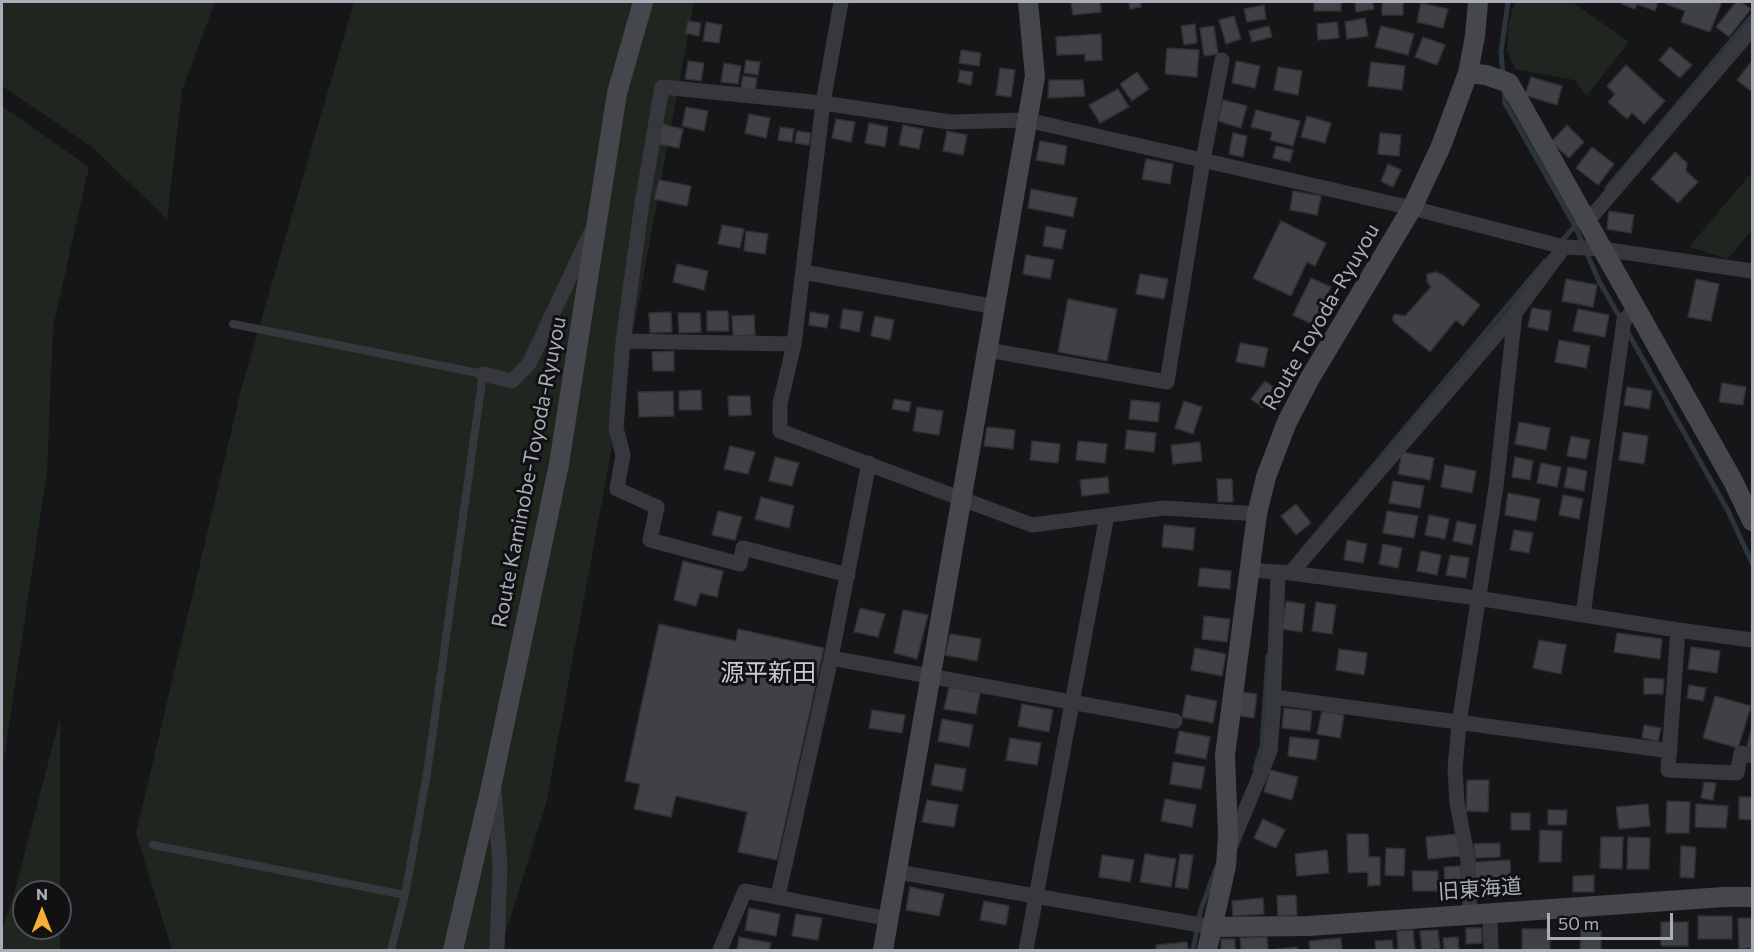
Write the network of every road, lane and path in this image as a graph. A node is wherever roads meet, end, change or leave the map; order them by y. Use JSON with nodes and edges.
{"nodes":[{"id":1,"x":643,"y":2,"type":"edge"},
{"id":2,"x":841,"y":2,"type":"edge"},
{"id":3,"x":1028,"y":2,"type":"edge"},
{"id":4,"x":1478,"y":2,"type":"edge"},
{"id":5,"x":1752,"y":29,"type":"edge"},
{"id":6,"x":1222,"y":60,"type":"dead end"},
{"id":7,"x":1468,"y":73,"type":"junction"},
{"id":8,"x":823,"y":103,"type":"junction"},
{"id":9,"x":1027,"y":120,"type":"junction"},
{"id":10,"x":1203,"y":160,"type":"junction"},
{"id":11,"x":1413,"y":208,"type":"junction"},
{"id":12,"x":599,"y":214,"type":"junction"},
{"id":13,"x":1587,"y":222,"type":"junction"},
{"id":14,"x":1564,"y":247,"type":"junction"},
{"id":15,"x":1602,"y":249,"type":"junction"},
{"id":16,"x":1752,"y":271,"type":"edge"},
{"id":17,"x":803,"y":272,"type":"junction"},
{"id":18,"x":996,"y":307,"type":"junction"},
{"id":19,"x":1636,"y":309,"type":"junction"},
{"id":20,"x":1515,"y":313,"type":"junction"},
{"id":21,"x":234,"y":324,"type":"dead end"},
{"id":22,"x":623,"y":342,"type":"junction"},
{"id":23,"x":794,"y":344,"type":"junction"},
{"id":24,"x":988,"y":350,"type":"junction"},
{"id":25,"x":483,"y":374,"type":"junction"},
{"id":26,"x":869,"y":463,"type":"junction"},
{"id":27,"x":962,"y":497,"type":"junction"},
{"id":28,"x":1257,"y":514,"type":"junction"},
{"id":29,"x":1107,"y":515,"type":"junction"},
{"id":30,"x":1752,"y":520,"type":"edge"},
{"id":31,"x":1250,"y":570,"type":"junction"},
{"id":32,"x":1284,"y":573,"type":"junction"},
{"id":33,"x":848,"y":575,"type":"junction"},
{"id":34,"x":1478,"y":598,"type":"junction"},
{"id":35,"x":1583,"y":615,"type":"junction"},
{"id":36,"x":1678,"y":630,"type":"junction"},
{"id":37,"x":1752,"y":640,"type":"edge"},
{"id":38,"x":831,"y":658,"type":"junction"},
{"id":39,"x":931,"y":676,"type":"junction"},
{"id":40,"x":1274,"y":697,"type":"junction"},
{"id":41,"x":1073,"y":702,"type":"junction"},
{"id":42,"x":1175,"y":722,"type":"dead end"},
{"id":43,"x":1459,"y":723,"type":"junction"},
{"id":44,"x":1670,"y":751,"type":"junction"},
{"id":45,"x":1752,"y":756,"type":"edge"},
{"id":46,"x":493,"y":778,"type":"junction"},
{"id":47,"x":153,"y":845,"type":"dead end"},
{"id":48,"x":1227,"y":853,"type":"junction"},
{"id":49,"x":898,"y":872,"type":"junction"},
{"id":50,"x":405,"y":895,"type":"junction"},
{"id":51,"x":1035,"y":895,"type":"junction"},
{"id":52,"x":778,"y":896,"type":"junction"},
{"id":53,"x":1752,"y":897,"type":"edge"},
{"id":54,"x":1480,"y":914,"type":"junction"},
{"id":55,"x":889,"y":919,"type":"junction"},
{"id":56,"x":1212,"y":927,"type":"junction"},
{"id":57,"x":391,"y":951,"type":"edge"},
{"id":58,"x":453,"y":951,"type":"edge"},
{"id":59,"x":497,"y":951,"type":"edge"},
{"id":60,"x":720,"y":951,"type":"edge"},
{"id":61,"x":883,"y":951,"type":"edge"},
{"id":62,"x":1026,"y":951,"type":"edge"},
{"id":63,"x":1207,"y":951,"type":"edge"},
{"id":64,"x":1491,"y":951,"type":"edge"}],
"edges":[{"from":1,"to":12,"type":"street","name":"Route Kaminobe-Toyoda-Ryuyou"},
{"from":2,"to":8,"type":"street"},
{"from":3,"to":9,"type":"street"},
{"from":4,"to":7,"type":"street","name":"Route Toyoda-Ryuyou"},
{"from":5,"to":13,"type":"street"},
{"from":6,"to":10,"type":"street"},
{"from":7,"to":11,"type":"street","name":"Route Toyoda-Ryuyou"},
{"from":7,"to":13,"type":"street"},
{"from":8,"to":9,"type":"street"},
{"from":8,"to":17,"type":"street"},
{"from":8,"to":22,"type":"street"},
{"from":9,"to":10,"type":"street"},
{"from":9,"to":18,"type":"street"},
{"from":10,"to":11,"type":"street"},
{"from":10,"to":24,"type":"street"},
{"from":11,"to":14,"type":"street"},
{"from":11,"to":28,"type":"street","name":"Route Toyoda-Ryuyou"},
{"from":12,"to":25,"type":"street"},
{"from":12,"to":46,"type":"street","name":"Route Kaminobe-Toyoda-Ryuyou"},
{"from":13,"to":15,"type":"street"},
{"from":14,"to":15,"type":"street"},
{"from":14,"to":20,"type":"street"},
{"from":15,"to":16,"type":"street"},
{"from":15,"to":19,"type":"street"},
{"from":17,"to":18,"type":"street"},
{"from":17,"to":23,"type":"street"},
{"from":18,"to":24,"type":"street"},
{"from":19,"to":30,"type":"street"},
{"from":19,"to":35,"type":"street"},
{"from":20,"to":32,"type":"street"},
{"from":20,"to":34,"type":"street"},
{"from":21,"to":25,"type":"lane"},
{"from":22,"to":23,"type":"street"},
{"from":22,"to":33,"type":"street"},
{"from":23,"to":26,"type":"street"},
{"from":24,"to":27,"type":"street"},
{"from":25,"to":50,"type":"lane"},
{"from":26,"to":27,"type":"street"},
{"from":26,"to":33,"type":"street"},
{"from":27,"to":29,"type":"street"},
{"from":27,"to":39,"type":"street"},
{"from":28,"to":29,"type":"street"},
{"from":28,"to":31,"type":"street","name":"Route Toyoda-Ryuyou"},
{"from":29,"to":41,"type":"street"},
{"from":31,"to":32,"type":"street"},
{"from":31,"to":48,"type":"street","name":"Route Toyoda-Ryuyou"},
{"from":32,"to":34,"type":"street"},
{"from":32,"to":40,"type":"street"},
{"from":33,"to":38,"type":"street"},
{"from":34,"to":35,"type":"street"},
{"from":34,"to":43,"type":"street"},
{"from":35,"to":36,"type":"street"},
{"from":36,"to":37,"type":"street"},
{"from":36,"to":44,"type":"street"},
{"from":38,"to":39,"type":"street"},
{"from":38,"to":52,"type":"street"},
{"from":39,"to":41,"type":"street"},
{"from":39,"to":49,"type":"street"},
{"from":40,"to":43,"type":"street"},
{"from":40,"to":48,"type":"street"},
{"from":41,"to":42,"type":"street"},
{"from":41,"to":51,"type":"street"},
{"from":43,"to":44,"type":"street"},
{"from":43,"to":54,"type":"street"},
{"from":44,"to":45,"type":"street"},
{"from":46,"to":58,"type":"street","name":"Route Kaminobe-Toyoda-Ryuyou"},
{"from":46,"to":59,"type":"street"},
{"from":47,"to":50,"type":"lane"},
{"from":48,"to":56,"type":"street","name":"Route Toyoda-Ryuyou"},
{"from":49,"to":51,"type":"street"},
{"from":49,"to":55,"type":"street"},
{"from":50,"to":57,"type":"lane"},
{"from":51,"to":56,"type":"street"},
{"from":51,"to":62,"type":"street"},
{"from":52,"to":55,"type":"street"},
{"from":52,"to":60,"type":"street"},
{"from":53,"to":54,"type":"street","name":"旧東海道"},
{"from":54,"to":56,"type":"street","name":"旧東海道"},
{"from":54,"to":64,"type":"street"},
{"from":55,"to":61,"type":"street"},
{"from":56,"to":63,"type":"street","name":"Route Toyoda-Ryuyou"}]}
